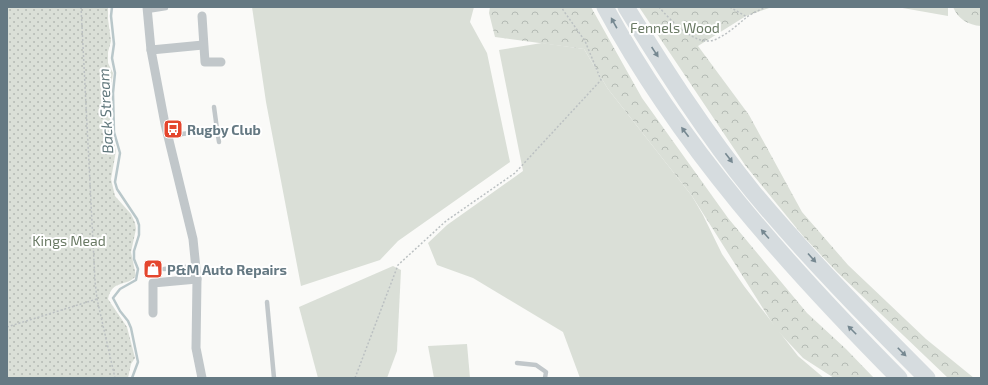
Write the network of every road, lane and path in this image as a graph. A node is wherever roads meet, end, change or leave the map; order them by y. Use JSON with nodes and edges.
{"nodes":[{"id":1,"x":81,"y":7,"type":"edge"},
{"id":2,"x":561,"y":7,"type":"edge"},
{"id":3,"x":605,"y":7,"type":"edge"},
{"id":4,"x":626,"y":7,"type":"edge"},
{"id":5,"x":658,"y":7,"type":"edge"},
{"id":6,"x":730,"y":7,"type":"edge"},
{"id":7,"x":766,"y":7,"type":"edge"},
{"id":8,"x":166,"y":8,"type":"dead end"},
{"id":9,"x":147,"y":9,"type":"edge"},
{"id":10,"x":202,"y":16,"type":"dead end"},
{"id":11,"x":747,"y":17,"type":"junction"},
{"id":12,"x":204,"y":45,"type":"junction"},
{"id":13,"x":151,"y":50,"type":"junction"},
{"id":14,"x":220,"y":62,"type":"dead end"},
{"id":15,"x":214,"y":107,"type":"dead end"},
{"id":16,"x":217,"y":129,"type":"junction"},
{"id":17,"x":168,"y":136,"type":"junction"},
{"id":18,"x":219,"y":142,"type":"dead end"},
{"id":19,"x":196,"y":266,"type":"junction"},
{"id":20,"x":164,"y":269,"type":"dead end"},
{"id":21,"x":197,"y":279,"type":"junction"},
{"id":22,"x":97,"y":299,"type":"junction"},
{"id":23,"x":267,"y":302,"type":"dead end"},
{"id":24,"x":153,"y":313,"type":"dead end"},
{"id":25,"x":7,"y":327,"type":"edge"},
{"id":26,"x":517,"y":363,"type":"dead end"},
{"id":27,"x":115,"y":378,"type":"edge"},
{"id":28,"x":202,"y":378,"type":"edge"},
{"id":29,"x":274,"y":378,"type":"edge"},
{"id":30,"x":355,"y":378,"type":"edge"},
{"id":31,"x":545,"y":378,"type":"edge"},
{"id":32,"x":899,"y":378,"type":"edge"},
{"id":33,"x":927,"y":378,"type":"edge"}],
"edges":[{"from":1,"to":22,"type":"path"},
{"from":2,"to":30,"type":"path"},
{"from":32,"to":3,"type":"highway","one_way":true},
{"from":4,"to":33,"type":"highway","one_way":true},
{"from":5,"to":11,"type":"path"},
{"from":6,"to":11,"type":"path"},
{"from":7,"to":11,"type":"path"},
{"from":8,"to":9,"type":"lane"},
{"from":9,"to":13,"type":"street"},
{"from":10,"to":12,"type":"street"},
{"from":12,"to":13,"type":"street"},
{"from":12,"to":14,"type":"street"},
{"from":13,"to":17,"type":"street"},
{"from":15,"to":16,"type":"lane"},
{"from":16,"to":17,"type":"lane"},
{"from":16,"to":18,"type":"lane"},
{"from":17,"to":19,"type":"street"},
{"from":19,"to":20,"type":"lane"},
{"from":19,"to":21,"type":"street"},
{"from":21,"to":24,"type":"street"},
{"from":21,"to":28,"type":"street"},
{"from":22,"to":25,"type":"path"},
{"from":22,"to":27,"type":"path"},
{"from":23,"to":29,"type":"lane"},
{"from":26,"to":31,"type":"lane"}]}
